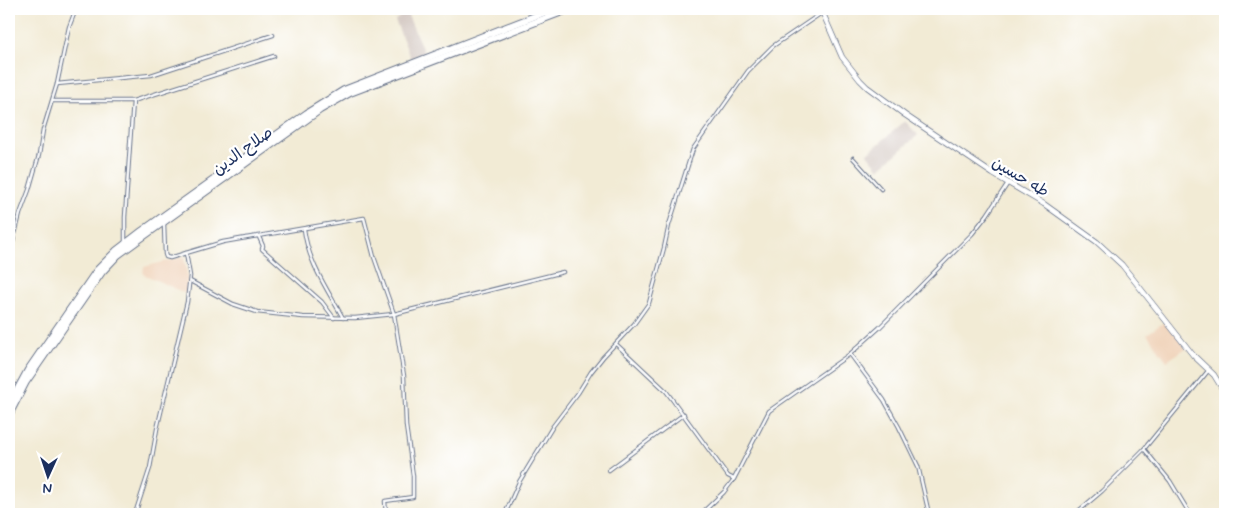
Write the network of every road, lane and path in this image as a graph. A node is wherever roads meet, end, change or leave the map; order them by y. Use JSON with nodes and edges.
{"nodes":[{"id":1,"x":76,"y":9,"type":"edge"},
{"id":2,"x":553,"y":9,"type":"edge"},
{"id":3,"x":570,"y":9,"type":"edge"},
{"id":4,"x":822,"y":10,"type":"edge"},
{"id":5,"x":273,"y":35,"type":"dead end"},
{"id":6,"x":274,"y":56,"type":"dead end"},
{"id":7,"x":57,"y":84,"type":"junction"},
{"id":8,"x":52,"y":101,"type":"junction"},
{"id":9,"x":133,"y":101,"type":"junction"},
{"id":10,"x":852,"y":158,"type":"dead end"},
{"id":11,"x":233,"y":169,"type":"junction"},
{"id":12,"x":1008,"y":182,"type":"junction"},
{"id":13,"x":881,"y":189,"type":"dead end"},
{"id":14,"x":164,"y":224,"type":"dead end"},
{"id":15,"x":304,"y":229,"type":"junction"},
{"id":16,"x":259,"y":237,"type":"junction"},
{"id":17,"x":126,"y":243,"type":"junction"},
{"id":18,"x":186,"y":254,"type":"junction"},
{"id":19,"x":9,"y":258,"type":"edge"},
{"id":20,"x":562,"y":272,"type":"dead end"},
{"id":21,"x":190,"y":282,"type":"junction"},
{"id":22,"x":394,"y":314,"type":"junction"},
{"id":23,"x":334,"y":318,"type":"junction"},
{"id":24,"x":343,"y":318,"type":"junction"},
{"id":25,"x":616,"y":344,"type":"junction"},
{"id":26,"x":850,"y":354,"type":"junction"},
{"id":27,"x":1208,"y":371,"type":"junction"},
{"id":28,"x":1225,"y":392,"type":"edge"},
{"id":29,"x":1225,"y":398,"type":"edge"},
{"id":30,"x":9,"y":405,"type":"edge"},
{"id":31,"x":684,"y":414,"type":"junction"},
{"id":32,"x":9,"y":415,"type":"edge"},
{"id":33,"x":1144,"y":449,"type":"junction"},
{"id":34,"x":609,"y":470,"type":"dead end"},
{"id":35,"x":734,"y":479,"type":"junction"},
{"id":36,"x":134,"y":514,"type":"edge"},
{"id":37,"x":386,"y":514,"type":"edge"},
{"id":38,"x":505,"y":514,"type":"edge"},
{"id":39,"x":700,"y":514,"type":"edge"},
{"id":40,"x":928,"y":514,"type":"edge"},
{"id":41,"x":1075,"y":514,"type":"edge"},
{"id":42,"x":1190,"y":514,"type":"edge"}],
"edges":[{"from":1,"to":7,"type":"street"},
{"from":2,"to":11,"type":"highway","name":"صلاح الدين"},
{"from":3,"to":11,"type":"highway","name":"صلاح الدين"},
{"from":4,"to":12,"type":"street","name":"طه حسين"},
{"from":4,"to":25,"type":"street"},
{"from":5,"to":7,"type":"street"},
{"from":6,"to":9,"type":"street"},
{"from":7,"to":8,"type":"street"},
{"from":8,"to":9,"type":"street"},
{"from":8,"to":19,"type":"street"},
{"from":9,"to":17,"type":"street"},
{"from":10,"to":13,"type":"street"},
{"from":11,"to":17,"type":"highway","name":"صلاح الدين"},
{"from":11,"to":32,"type":"highway","name":"صلاح الدين"},
{"from":12,"to":26,"type":"street"},
{"from":12,"to":27,"type":"street","name":"طه حسين"},
{"from":14,"to":18,"type":"street"},
{"from":15,"to":16,"type":"street"},
{"from":15,"to":22,"type":"street"},
{"from":15,"to":24,"type":"street"},
{"from":16,"to":18,"type":"street"},
{"from":16,"to":23,"type":"street"},
{"from":17,"to":30,"type":"highway","name":"صلاح الدين"},
{"from":18,"to":21,"type":"street"},
{"from":20,"to":22,"type":"street"},
{"from":21,"to":23,"type":"street"},
{"from":21,"to":36,"type":"street"},
{"from":22,"to":24,"type":"street"},
{"from":22,"to":37,"type":"street"},
{"from":23,"to":24,"type":"street"},
{"from":25,"to":31,"type":"street"},
{"from":25,"to":38,"type":"street"},
{"from":26,"to":35,"type":"street"},
{"from":26,"to":40,"type":"street"},
{"from":27,"to":28,"type":"street","name":"طه حسين"},
{"from":27,"to":29,"type":"street","name":"طه حسين"},
{"from":27,"to":33,"type":"street"},
{"from":31,"to":34,"type":"street"},
{"from":31,"to":35,"type":"street"},
{"from":33,"to":41,"type":"street"},
{"from":33,"to":42,"type":"street"},
{"from":35,"to":39,"type":"street"}]}
